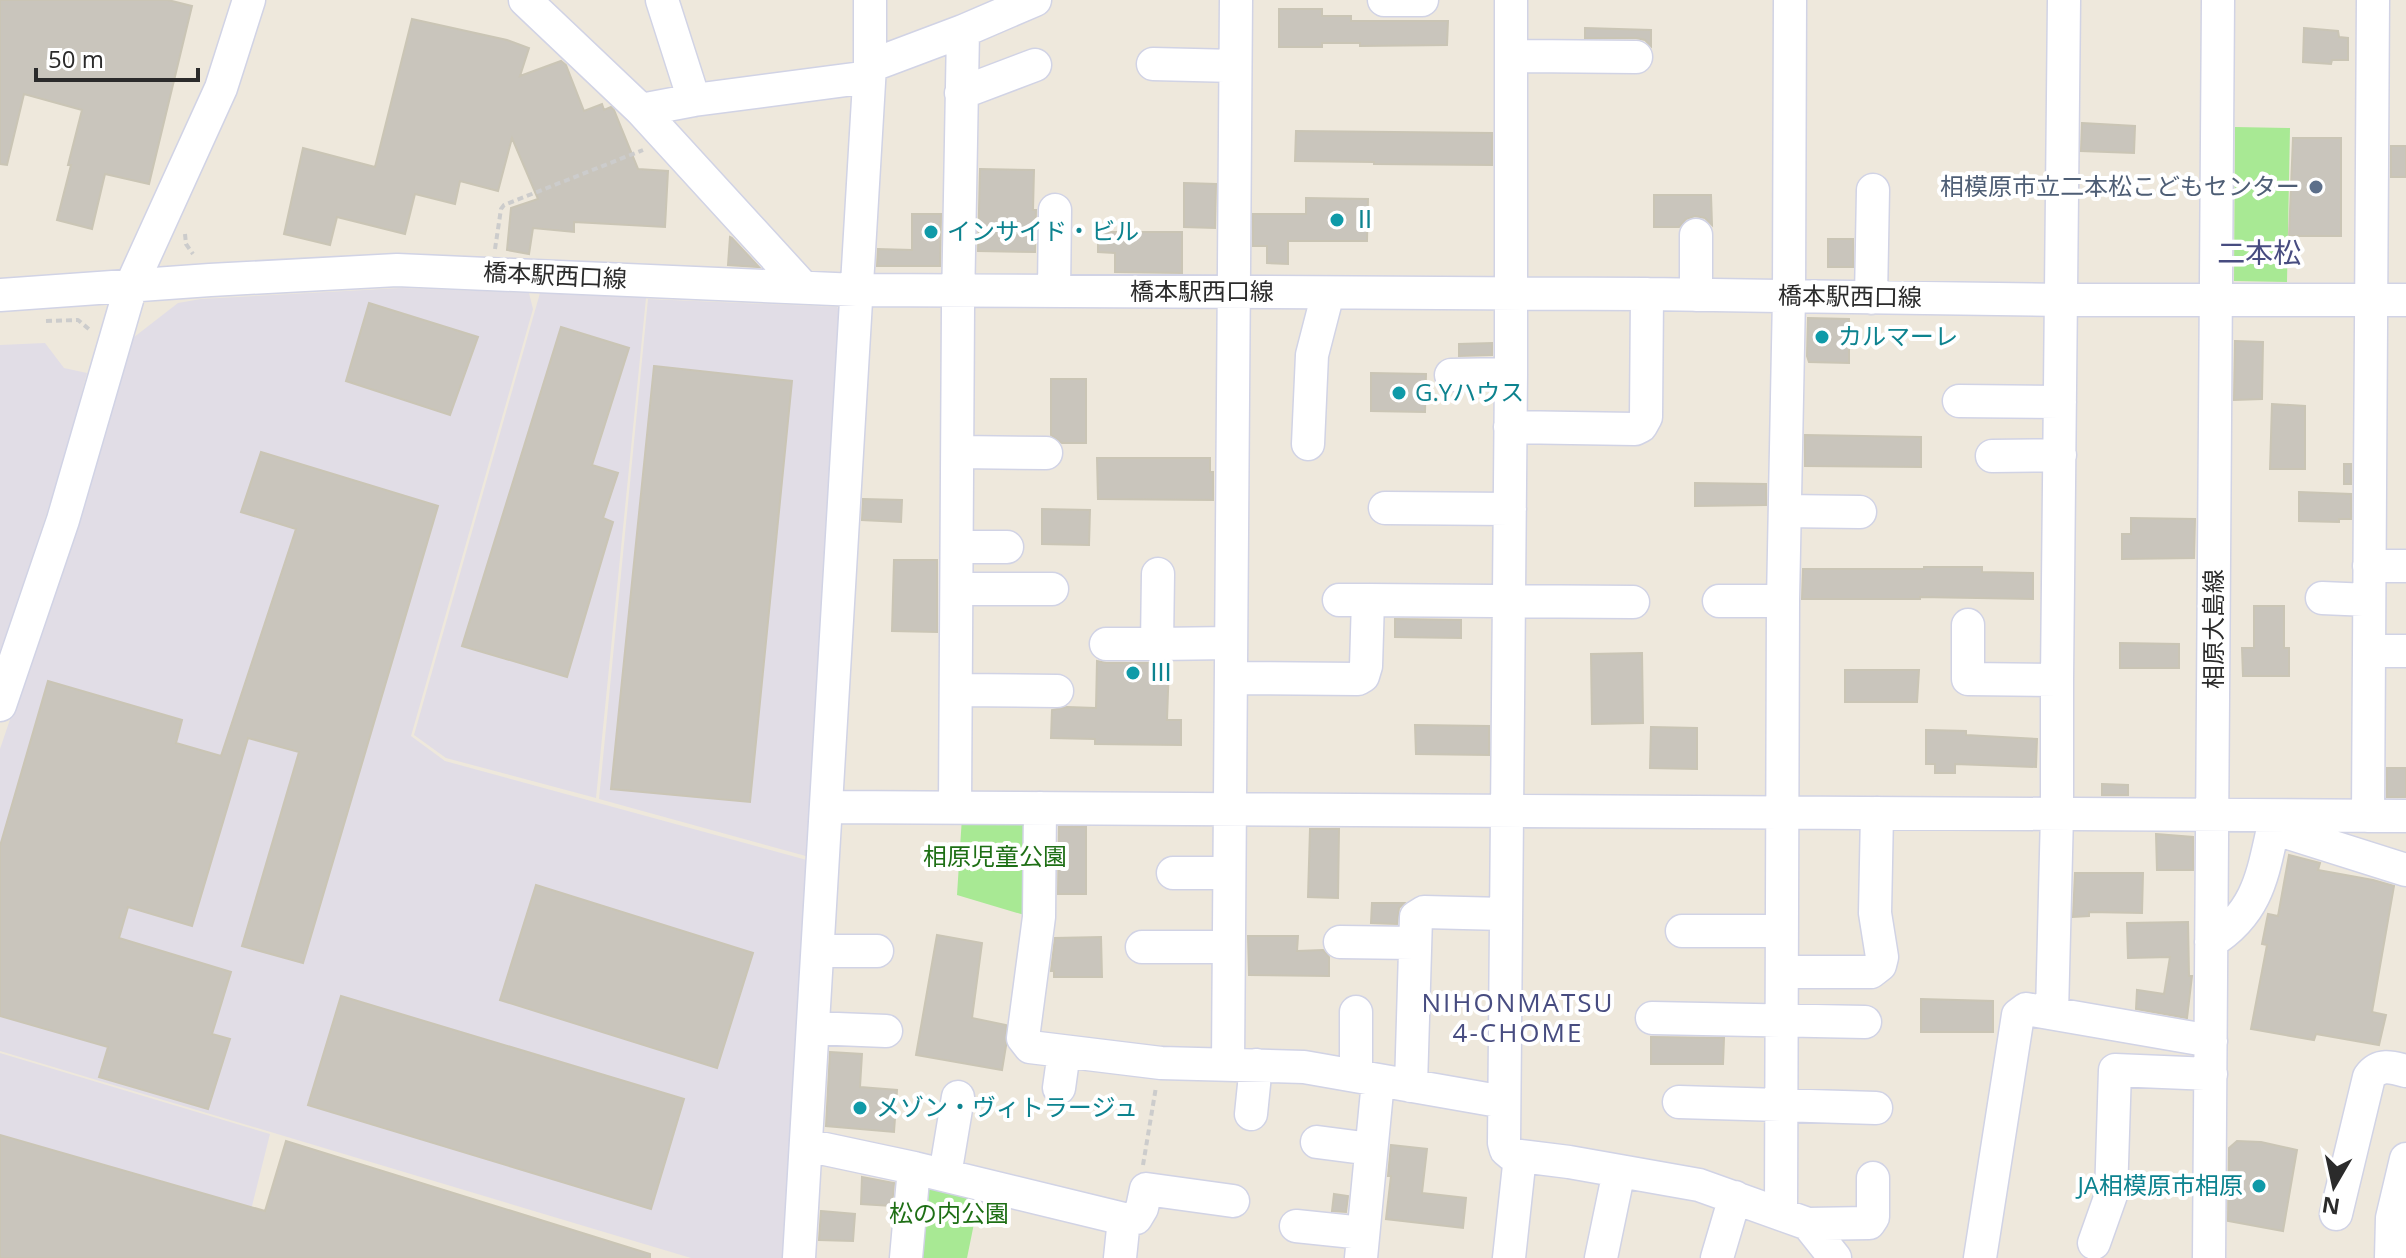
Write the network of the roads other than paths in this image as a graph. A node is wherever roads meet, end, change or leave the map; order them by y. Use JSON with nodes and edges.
{"nodes":[{"id":1,"x":249,"y":0,"type":"edge"},
{"id":2,"x":525,"y":0,"type":"edge"},
{"id":3,"x":662,"y":0,"type":"edge"},
{"id":4,"x":870,"y":0,"type":"edge"},
{"id":5,"x":1035,"y":0,"type":"edge"},
{"id":6,"x":1236,"y":0,"type":"edge"},
{"id":7,"x":1384,"y":0,"type":"edge"},
{"id":8,"x":1422,"y":0,"type":"edge"},
{"id":9,"x":1511,"y":0,"type":"edge"},
{"id":10,"x":1790,"y":0,"type":"edge"},
{"id":11,"x":2064,"y":0,"type":"edge"},
{"id":12,"x":2218,"y":0,"type":"edge"},
{"id":13,"x":2373,"y":0,"type":"edge"},
{"id":14,"x":963,"y":31,"type":"junction"},
{"id":15,"x":1511,"y":56,"type":"junction"},
{"id":16,"x":1636,"y":57,"type":"dead end"},
{"id":17,"x":1153,"y":64,"type":"dead end"},
{"id":18,"x":1035,"y":65,"type":"dead end"},
{"id":19,"x":1235,"y":66,"type":"junction"},
{"id":20,"x":869,"y":71,"type":"junction"},
{"id":21,"x":961,"y":93,"type":"junction"},
{"id":22,"x":694,"y":100,"type":"junction"},
{"id":23,"x":641,"y":110,"type":"junction"},
{"id":24,"x":1873,"y":190,"type":"dead end"},
{"id":25,"x":1055,"y":210,"type":"dead end"},
{"id":26,"x":1696,"y":235,"type":"dead end"},
{"id":27,"x":131,"y":286,"type":"junction"},
{"id":28,"x":803,"y":287,"type":"junction"},
{"id":29,"x":857,"y":290,"type":"junction"},
{"id":30,"x":1054,"y":291,"type":"junction"},
{"id":31,"x":1233,"y":291,"type":"junction"},
{"id":32,"x":959,"y":292,"type":"junction"},
{"id":33,"x":1328,"y":293,"type":"junction"},
{"id":34,"x":1510,"y":294,"type":"junction"},
{"id":35,"x":1647,"y":294,"type":"junction"},
{"id":36,"x":0,"y":295,"type":"edge"},
{"id":37,"x":1696,"y":295,"type":"junction"},
{"id":38,"x":1789,"y":296,"type":"junction"},
{"id":39,"x":1871,"y":298,"type":"junction"},
{"id":40,"x":2061,"y":300,"type":"junction"},
{"id":41,"x":2215,"y":300,"type":"junction"},
{"id":42,"x":2371,"y":300,"type":"junction"},
{"id":43,"x":2406,"y":300,"type":"edge"},
{"id":44,"x":1511,"y":374,"type":"junction"},
{"id":45,"x":1451,"y":375,"type":"dead end"},
{"id":46,"x":1959,"y":401,"type":"dead end"},
{"id":47,"x":2060,"y":402,"type":"junction"},
{"id":48,"x":1510,"y":427,"type":"junction"},
{"id":49,"x":1308,"y":444,"type":"dead end"},
{"id":50,"x":958,"y":452,"type":"junction"},
{"id":51,"x":1046,"y":453,"type":"dead end"},
{"id":52,"x":2060,"y":455,"type":"junction"},
{"id":53,"x":1992,"y":456,"type":"dead end"},
{"id":54,"x":1385,"y":508,"type":"dead end"},
{"id":55,"x":1510,"y":509,"type":"junction"},
{"id":56,"x":1785,"y":511,"type":"junction"},
{"id":57,"x":1860,"y":512,"type":"dead end"},
{"id":58,"x":957,"y":547,"type":"junction"},
{"id":59,"x":1007,"y":547,"type":"dead end"},
{"id":60,"x":2369,"y":566,"type":"junction"},
{"id":61,"x":2406,"y":566,"type":"edge"},
{"id":62,"x":1158,"y":574,"type":"dead end"},
{"id":63,"x":957,"y":589,"type":"junction"},
{"id":64,"x":1052,"y":589,"type":"dead end"},
{"id":65,"x":2322,"y":598,"type":"dead end"},
{"id":66,"x":2369,"y":600,"type":"junction"},
{"id":67,"x":1719,"y":601,"type":"dead end"},
{"id":68,"x":1783,"y":601,"type":"junction"},
{"id":69,"x":1509,"y":602,"type":"junction"},
{"id":70,"x":1633,"y":602,"type":"dead end"},
{"id":71,"x":1968,"y":625,"type":"dead end"},
{"id":72,"x":1231,"y":643,"type":"junction"},
{"id":73,"x":1106,"y":644,"type":"dead end"},
{"id":74,"x":1157,"y":644,"type":"junction"},
{"id":75,"x":2369,"y":651,"type":"junction"},
{"id":76,"x":2406,"y":651,"type":"edge"},
{"id":77,"x":1231,"y":678,"type":"junction"},
{"id":78,"x":2057,"y":680,"type":"junction"},
{"id":79,"x":956,"y":690,"type":"junction"},
{"id":80,"x":1057,"y":691,"type":"dead end"},
{"id":81,"x":0,"y":705,"type":"edge"},
{"id":82,"x":827,"y":807,"type":"junction"},
{"id":83,"x":955,"y":807,"type":"junction"},
{"id":84,"x":1040,"y":808,"type":"junction"},
{"id":85,"x":1230,"y":809,"type":"junction"},
{"id":86,"x":1507,"y":811,"type":"junction"},
{"id":87,"x":1783,"y":813,"type":"junction"},
{"id":88,"x":1877,"y":813,"type":"junction"},
{"id":89,"x":2057,"y":814,"type":"junction"},
{"id":90,"x":2213,"y":815,"type":"junction"},
{"id":91,"x":2368,"y":816,"type":"junction"},
{"id":92,"x":2406,"y":816,"type":"edge"},
{"id":93,"x":2275,"y":822,"type":"junction"},
{"id":94,"x":2406,"y":870,"type":"edge"},
{"id":95,"x":1173,"y":873,"type":"dead end"},
{"id":96,"x":1229,"y":873,"type":"junction"},
{"id":97,"x":1504,"y":914,"type":"junction"},
{"id":98,"x":1682,"y":931,"type":"dead end"},
{"id":99,"x":1782,"y":931,"type":"junction"},
{"id":100,"x":1340,"y":942,"type":"dead end"},
{"id":101,"x":2211,"y":942,"type":"junction"},
{"id":102,"x":1414,"y":943,"type":"junction"},
{"id":103,"x":1142,"y":947,"type":"dead end"},
{"id":104,"x":1228,"y":947,"type":"junction"},
{"id":105,"x":818,"y":951,"type":"junction"},
{"id":106,"x":877,"y":951,"type":"dead end"},
{"id":107,"x":1782,"y":972,"type":"junction"},
{"id":108,"x":1356,"y":1012,"type":"dead end"},
{"id":109,"x":2052,"y":1013,"type":"junction"},
{"id":110,"x":1652,"y":1018,"type":"dead end"},
{"id":111,"x":1782,"y":1020,"type":"junction"},
{"id":112,"x":1865,"y":1022,"type":"dead end"},
{"id":113,"x":813,"y":1028,"type":"junction"},
{"id":114,"x":886,"y":1031,"type":"dead end"},
{"id":115,"x":2211,"y":1041,"type":"junction"},
{"id":116,"x":1064,"y":1052,"type":"junction"},
{"id":117,"x":1242,"y":1064,"type":"junction"},
{"id":118,"x":2406,"y":1071,"type":"edge"},
{"id":119,"x":2211,"y":1074,"type":"junction"},
{"id":120,"x":1367,"y":1078,"type":"junction"},
{"id":121,"x":1411,"y":1086,"type":"junction"},
{"id":122,"x":1059,"y":1088,"type":"dead end"},
{"id":123,"x":958,"y":1097,"type":"dead end"},
{"id":124,"x":1504,"y":1102,"type":"junction"},
{"id":125,"x":1679,"y":1102,"type":"dead end"},
{"id":126,"x":1782,"y":1105,"type":"junction"},
{"id":127,"x":1876,"y":1108,"type":"dead end"},
{"id":128,"x":1251,"y":1114,"type":"dead end"},
{"id":129,"x":1317,"y":1142,"type":"dead end"},
{"id":130,"x":806,"y":1145,"type":"junction"},
{"id":131,"x":1371,"y":1149,"type":"junction"},
{"id":132,"x":1520,"y":1156,"type":"junction"},
{"id":133,"x":914,"y":1168,"type":"junction"},
{"id":134,"x":2405,"y":1170,"type":"edge"},
{"id":135,"x":1619,"y":1171,"type":"junction"},
{"id":136,"x":945,"y":1175,"type":"junction"},
{"id":137,"x":1873,"y":1178,"type":"dead end"},
{"id":138,"x":1735,"y":1197,"type":"junction"},
{"id":139,"x":1233,"y":1201,"type":"dead end"},
{"id":140,"x":2336,"y":1214,"type":"dead end"},
{"id":141,"x":1124,"y":1219,"type":"junction"},
{"id":142,"x":1795,"y":1219,"type":"junction"},
{"id":143,"x":1296,"y":1226,"type":"dead end"},
{"id":144,"x":2094,"y":1243,"type":"dead end"},
{"id":145,"x":1362,"y":1246,"type":"edge"},
{"id":146,"x":799,"y":1258,"type":"edge"},
{"id":147,"x":906,"y":1258,"type":"edge"},
{"id":148,"x":1120,"y":1258,"type":"edge"},
{"id":149,"x":1509,"y":1258,"type":"edge"},
{"id":150,"x":1601,"y":1258,"type":"edge"},
{"id":151,"x":1717,"y":1258,"type":"edge"},
{"id":152,"x":1835,"y":1258,"type":"edge"},
{"id":153,"x":1980,"y":1258,"type":"edge"},
{"id":154,"x":2209,"y":1258,"type":"edge"},
{"id":155,"x":2391,"y":1258,"type":"edge"}],
"edges":[{"from":1,"to":27,"type":"street"},
{"from":2,"to":23,"type":"street"},
{"from":3,"to":22,"type":"street"},
{"from":4,"to":20,"type":"street"},
{"from":5,"to":14,"type":"street"},
{"from":6,"to":19,"type":"street"},
{"from":7,"to":8,"type":"street"},
{"from":9,"to":15,"type":"street"},
{"from":10,"to":38,"type":"street"},
{"from":11,"to":40,"type":"street"},
{"from":12,"to":41,"type":"street","name":"相原大島線"},
{"from":13,"to":42,"type":"street"},
{"from":14,"to":20,"type":"street"},
{"from":14,"to":21,"type":"street"},
{"from":15,"to":16,"type":"street"},
{"from":15,"to":34,"type":"street"},
{"from":17,"to":19,"type":"street"},
{"from":18,"to":21,"type":"street"},
{"from":19,"to":31,"type":"street"},
{"from":20,"to":22,"type":"street"},
{"from":20,"to":29,"type":"street"},
{"from":21,"to":32,"type":"street"},
{"from":22,"to":23,"type":"street"},
{"from":23,"to":28,"type":"street"},
{"from":24,"to":39,"type":"street"},
{"from":25,"to":30,"type":"street"},
{"from":26,"to":37,"type":"street"},
{"from":27,"to":28,"type":"street","name":"橋本駅西口線"},
{"from":27,"to":36,"type":"street","name":"橋本駅西口線"},
{"from":27,"to":81,"type":"street"},
{"from":28,"to":29,"type":"street","name":"橋本駅西口線"},
{"from":29,"to":32,"type":"street","name":"橋本駅西口線"},
{"from":29,"to":82,"type":"street"},
{"from":30,"to":31,"type":"street","name":"橋本駅西口線"},
{"from":30,"to":32,"type":"street","name":"橋本駅西口線"},
{"from":31,"to":33,"type":"street","name":"橋本駅西口線"},
{"from":31,"to":72,"type":"street"},
{"from":32,"to":50,"type":"street"},
{"from":33,"to":34,"type":"street","name":"橋本駅西口線"},
{"from":33,"to":49,"type":"street"},
{"from":34,"to":35,"type":"street","name":"橋本駅西口線"},
{"from":34,"to":44,"type":"street"},
{"from":35,"to":37,"type":"street","name":"橋本駅西口線"},
{"from":35,"to":48,"type":"street"},
{"from":37,"to":38,"type":"street","name":"橋本駅西口線"},
{"from":38,"to":39,"type":"street","name":"橋本駅西口線"},
{"from":38,"to":56,"type":"street"},
{"from":39,"to":40,"type":"street","name":"橋本駅西口線"},
{"from":40,"to":41,"type":"street","name":"橋本駅西口線"},
{"from":40,"to":47,"type":"street"},
{"from":41,"to":42,"type":"street","name":"橋本駅西口線"},
{"from":41,"to":90,"type":"street","name":"相原大島線"},
{"from":42,"to":43,"type":"street","name":"橋本駅西口線"},
{"from":42,"to":60,"type":"street"},
{"from":44,"to":45,"type":"street"},
{"from":44,"to":48,"type":"street"},
{"from":46,"to":47,"type":"street"},
{"from":47,"to":52,"type":"street"},
{"from":48,"to":55,"type":"street"},
{"from":50,"to":51,"type":"street"},
{"from":50,"to":58,"type":"street"},
{"from":52,"to":53,"type":"street"},
{"from":52,"to":78,"type":"street"},
{"from":54,"to":55,"type":"street"},
{"from":55,"to":69,"type":"street"},
{"from":56,"to":57,"type":"street"},
{"from":56,"to":68,"type":"street"},
{"from":58,"to":59,"type":"street"},
{"from":58,"to":63,"type":"street"},
{"from":60,"to":61,"type":"street"},
{"from":60,"to":66,"type":"street"},
{"from":62,"to":74,"type":"street"},
{"from":63,"to":64,"type":"street"},
{"from":63,"to":79,"type":"street"},
{"from":65,"to":66,"type":"street"},
{"from":66,"to":75,"type":"street"},
{"from":67,"to":68,"type":"street"},
{"from":68,"to":87,"type":"street"},
{"from":69,"to":70,"type":"street"},
{"from":69,"to":77,"type":"street"},
{"from":69,"to":86,"type":"street"},
{"from":71,"to":78,"type":"street"},
{"from":72,"to":74,"type":"street"},
{"from":72,"to":77,"type":"street"},
{"from":73,"to":74,"type":"street"},
{"from":75,"to":76,"type":"street"},
{"from":75,"to":91,"type":"street"},
{"from":77,"to":85,"type":"street"},
{"from":78,"to":89,"type":"street"},
{"from":79,"to":80,"type":"street"},
{"from":79,"to":83,"type":"street"},
{"from":82,"to":83,"type":"street"},
{"from":82,"to":105,"type":"street"},
{"from":83,"to":84,"type":"street"},
{"from":84,"to":85,"type":"street"},
{"from":84,"to":116,"type":"street"},
{"from":85,"to":86,"type":"street"},
{"from":85,"to":96,"type":"street"},
{"from":86,"to":87,"type":"street"},
{"from":86,"to":97,"type":"street"},
{"from":87,"to":88,"type":"street"},
{"from":87,"to":99,"type":"street"},
{"from":88,"to":89,"type":"street"},
{"from":88,"to":107,"type":"street"},
{"from":89,"to":90,"type":"street"},
{"from":89,"to":109,"type":"street"},
{"from":90,"to":93,"type":"street"},
{"from":90,"to":101,"type":"street","name":"相原大島線"},
{"from":91,"to":92,"type":"street"},
{"from":91,"to":93,"type":"street"},
{"from":93,"to":94,"type":"street"},
{"from":93,"to":101,"type":"street"},
{"from":95,"to":96,"type":"street"},
{"from":96,"to":104,"type":"street"},
{"from":97,"to":102,"type":"street"},
{"from":97,"to":124,"type":"street"},
{"from":98,"to":99,"type":"street"},
{"from":99,"to":107,"type":"street"},
{"from":100,"to":102,"type":"street"},
{"from":101,"to":115,"type":"street","name":"相原大島線"},
{"from":102,"to":121,"type":"street"},
{"from":103,"to":104,"type":"street"},
{"from":104,"to":117,"type":"street"},
{"from":105,"to":106,"type":"street"},
{"from":105,"to":113,"type":"street"},
{"from":107,"to":111,"type":"street"},
{"from":108,"to":120,"type":"street"},
{"from":109,"to":115,"type":"street"},
{"from":109,"to":153,"type":"street"},
{"from":110,"to":111,"type":"street"},
{"from":111,"to":112,"type":"street"},
{"from":111,"to":126,"type":"street"},
{"from":113,"to":114,"type":"street"},
{"from":113,"to":130,"type":"street"},
{"from":115,"to":119,"type":"street","name":"相原大島線"},
{"from":116,"to":117,"type":"street"},
{"from":116,"to":122,"type":"street"},
{"from":117,"to":120,"type":"street"},
{"from":117,"to":128,"type":"street"},
{"from":118,"to":140,"type":"street"},
{"from":119,"to":144,"type":"street"},
{"from":119,"to":154,"type":"street","name":"相原大島線"},
{"from":120,"to":121,"type":"street"},
{"from":120,"to":131,"type":"street"},
{"from":121,"to":124,"type":"street"},
{"from":123,"to":136,"type":"street"},
{"from":124,"to":132,"type":"street"},
{"from":125,"to":126,"type":"street"},
{"from":126,"to":127,"type":"street"},
{"from":126,"to":142,"type":"street"},
{"from":129,"to":131,"type":"street"},
{"from":130,"to":133,"type":"street"},
{"from":130,"to":146,"type":"street"},
{"from":131,"to":145,"type":"street"},
{"from":132,"to":135,"type":"street"},
{"from":132,"to":149,"type":"street"},
{"from":133,"to":136,"type":"street"},
{"from":133,"to":147,"type":"street"},
{"from":134,"to":155,"type":"street"},
{"from":135,"to":138,"type":"street"},
{"from":135,"to":150,"type":"street"},
{"from":136,"to":141,"type":"street"},
{"from":137,"to":142,"type":"street"},
{"from":138,"to":142,"type":"street"},
{"from":138,"to":151,"type":"street"},
{"from":139,"to":141,"type":"street"},
{"from":141,"to":148,"type":"street"},
{"from":142,"to":152,"type":"street"},
{"from":143,"to":145,"type":"street"}]}
